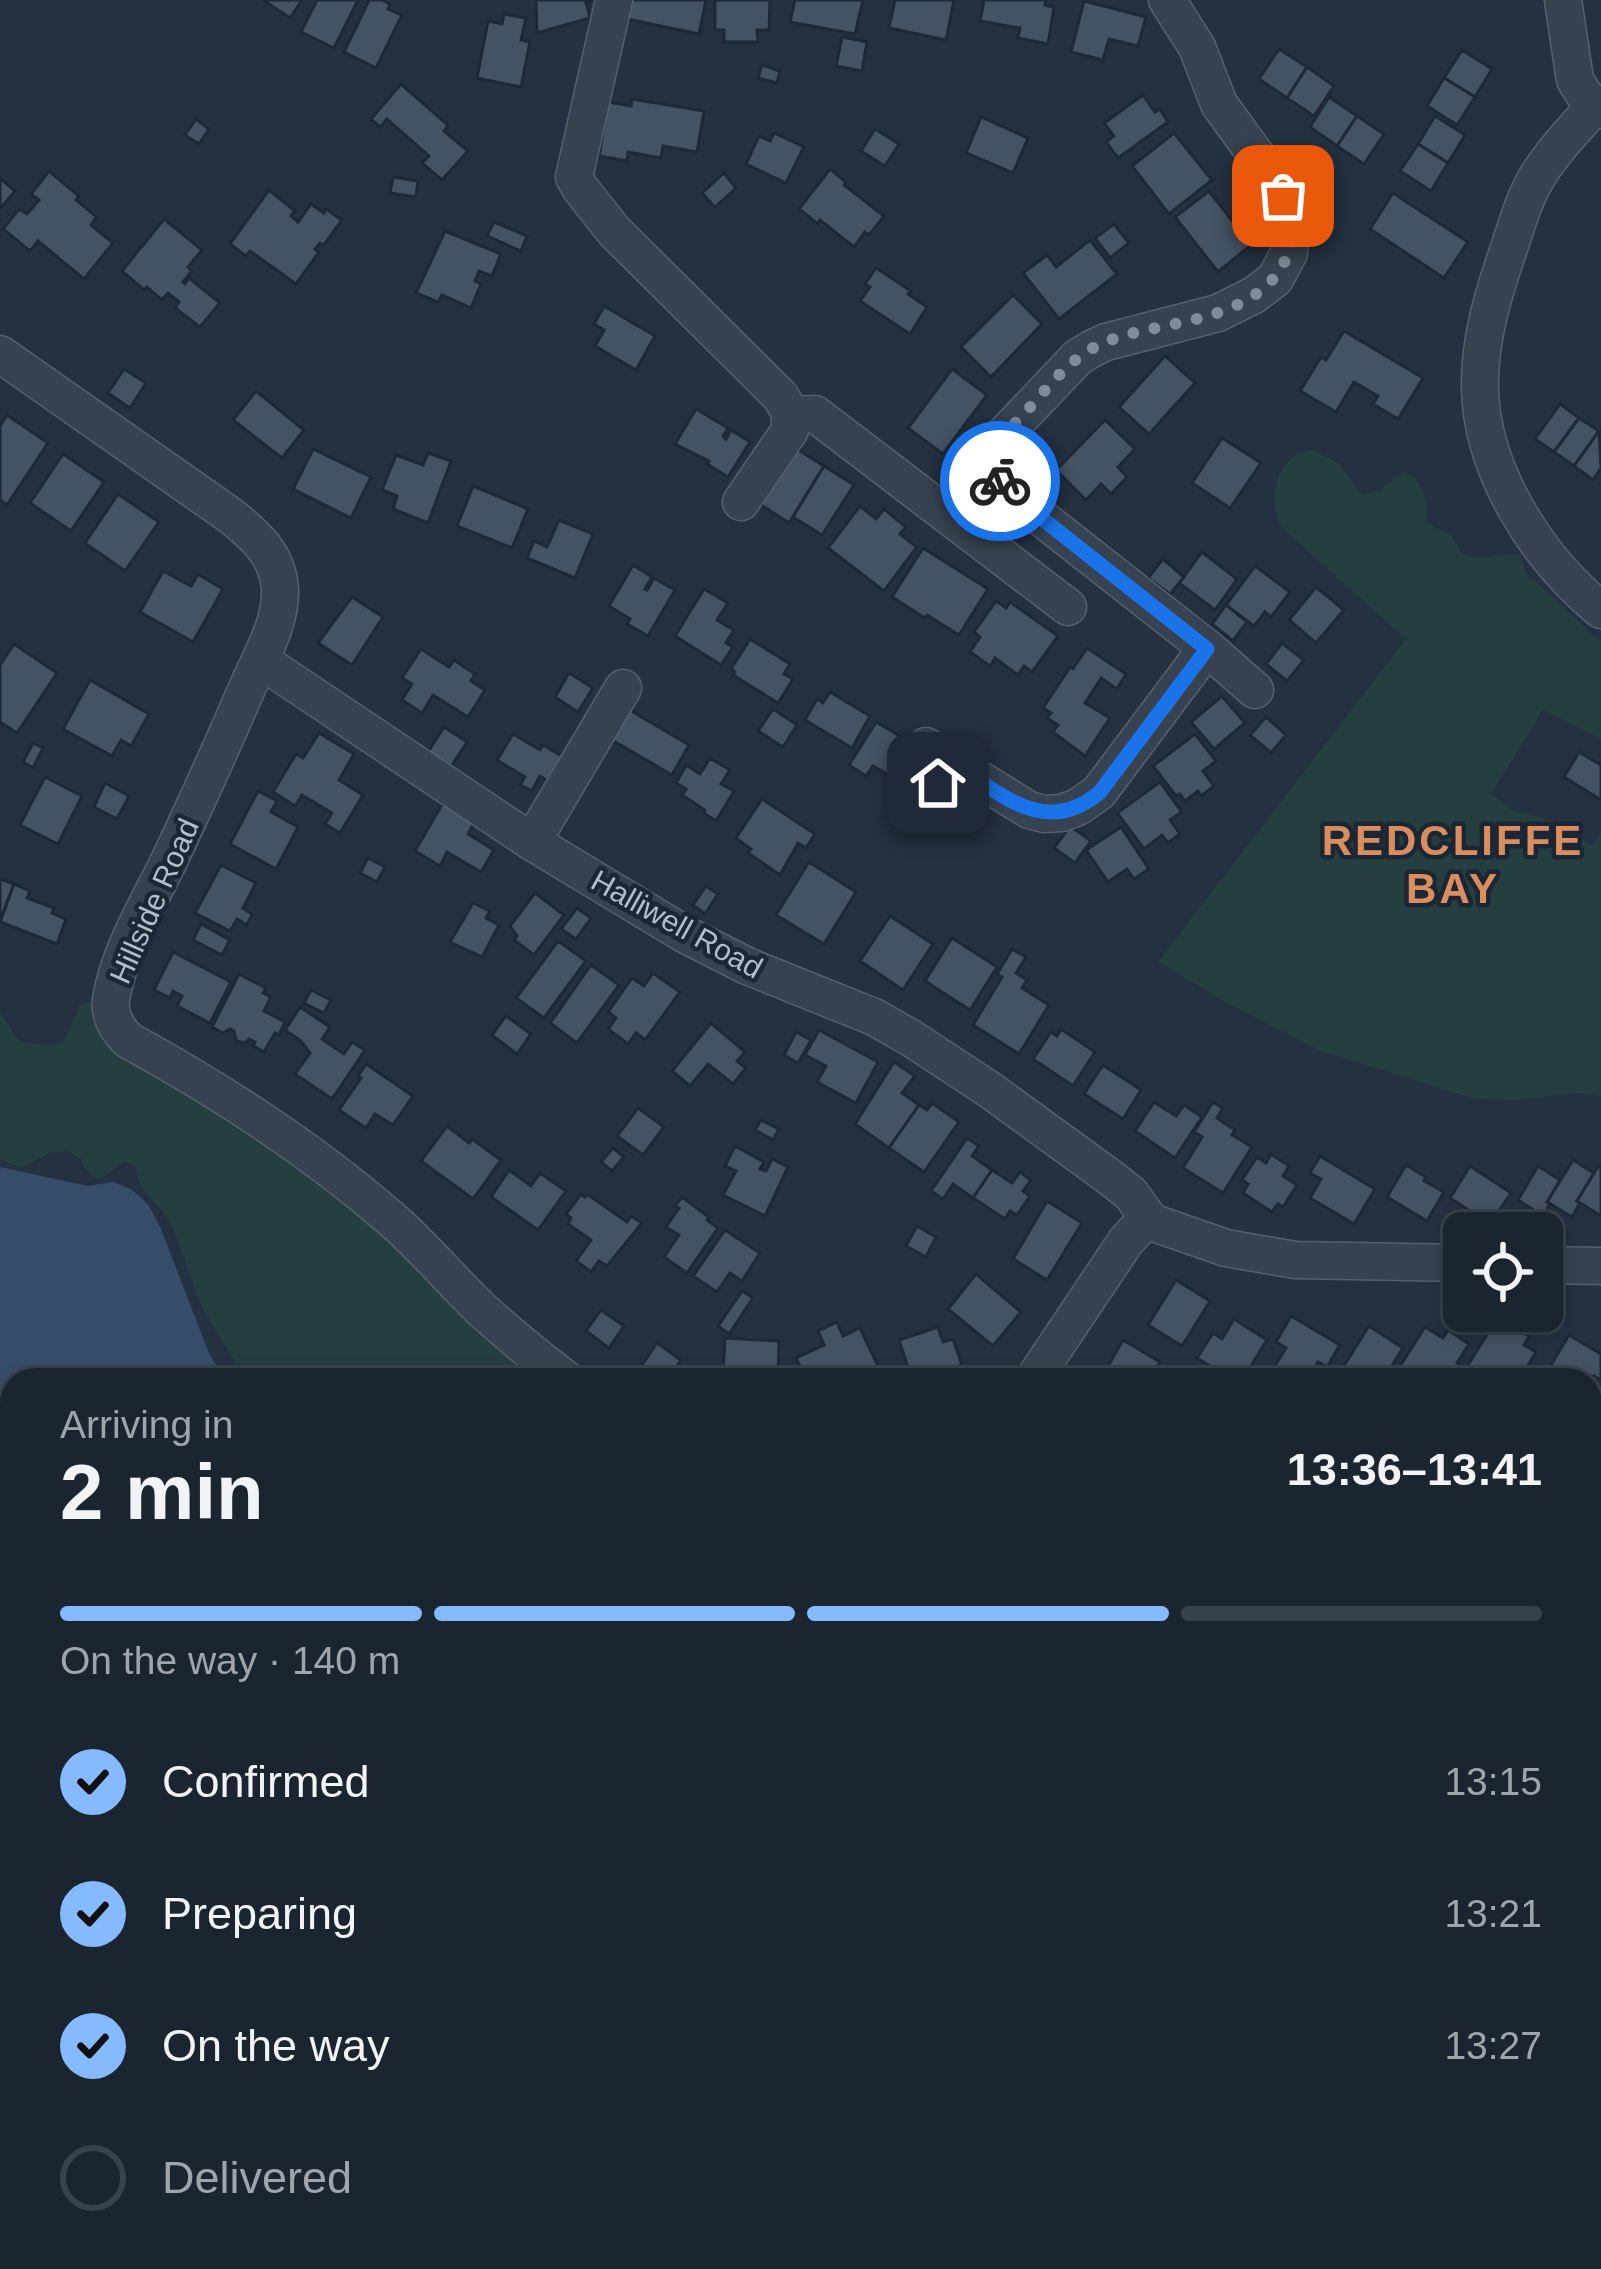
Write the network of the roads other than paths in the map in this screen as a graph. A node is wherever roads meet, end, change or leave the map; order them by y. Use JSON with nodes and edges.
{"nodes":[{"id":1,"x":614,"y":0,"type":"edge"},
{"id":2,"x":1167,"y":0,"type":"edge"},
{"id":3,"x":1563,"y":0,"type":"edge"},
{"id":4,"x":1598,"y":108,"type":"edge"},
{"id":5,"x":0,"y":354,"type":"edge"},
{"id":6,"x":790,"y":415,"type":"junction"},
{"id":7,"x":741,"y":502,"type":"dead end"},
{"id":8,"x":1068,"y":607,"type":"dead end"},
{"id":9,"x":1601,"y":610,"type":"edge"},
{"id":10,"x":1207,"y":649,"type":"junction"},
{"id":11,"x":260,"y":660,"type":"junction"},
{"id":12,"x":622,"y":688,"type":"dead end"},
{"id":13,"x":1255,"y":690,"type":"dead end"},
{"id":14,"x":937,"y":765,"type":"dead end"},
{"id":15,"x":532,"y":842,"type":"junction"},
{"id":16,"x":1151,"y":1222,"type":"junction"},
{"id":17,"x":1443,"y":1263,"type":"edge"},
{"id":18,"x":1563,"y":1265,"type":"edge"},
{"id":19,"x":1601,"y":1266,"type":"edge"},
{"id":20,"x":551,"y":1368,"type":"edge"},
{"id":21,"x":1041,"y":1368,"type":"edge"}],
"edges":[{"from":1,"to":6,"type":"street"},
{"from":2,"to":10,"type":"street"},
{"from":3,"to":4,"type":"street"},
{"from":4,"to":9,"type":"street"},
{"from":5,"to":11,"type":"street","name":"Hillside Road"},
{"from":6,"to":7,"type":"street"},
{"from":6,"to":8,"type":"street"},
{"from":10,"to":13,"type":"street"},
{"from":10,"to":14,"type":"street"},
{"from":11,"to":15,"type":"street","name":"Halliwell Road"},
{"from":11,"to":20,"type":"street","name":"Hillside Road"},
{"from":12,"to":15,"type":"street"},
{"from":15,"to":16,"type":"street","name":"Halliwell Road"},
{"from":16,"to":17,"type":"street"},
{"from":16,"to":21,"type":"street"},
{"from":18,"to":19,"type":"street"}]}
